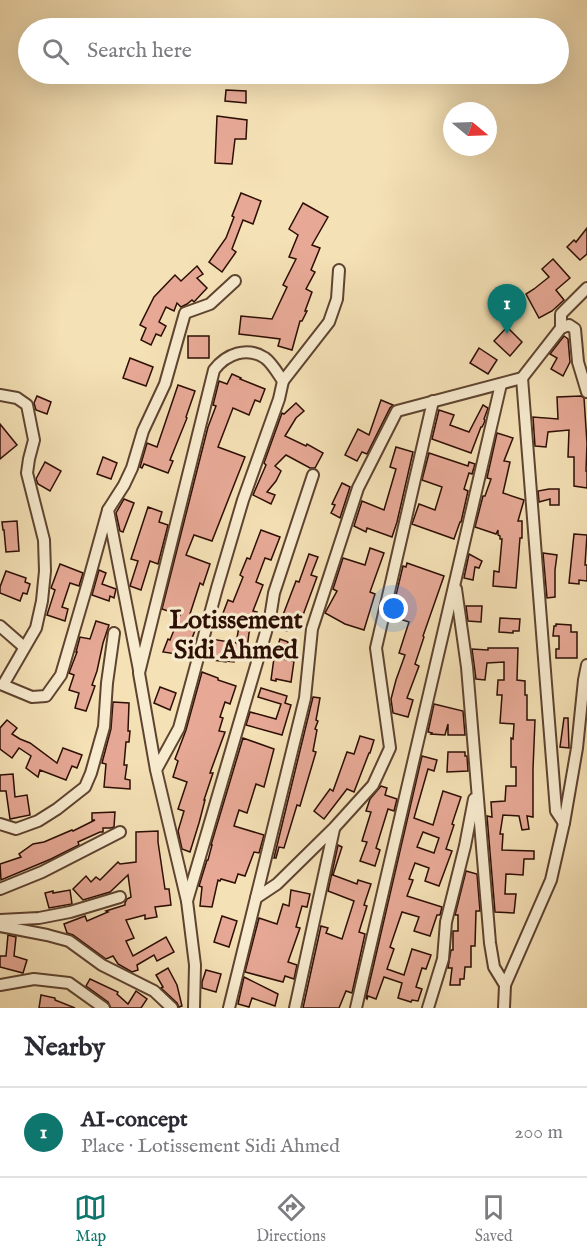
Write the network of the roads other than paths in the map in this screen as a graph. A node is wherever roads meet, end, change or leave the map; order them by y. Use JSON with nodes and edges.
{"nodes":[{"id":1,"x":339,"y":270,"type":"dead end"},
{"id":2,"x":235,"y":281,"type":"dead end"},
{"id":3,"x":587,"y":288,"type":"edge"},
{"id":4,"x":561,"y":328,"type":"junction"},
{"id":5,"x":522,"y":378,"type":"junction"},
{"id":6,"x":283,"y":381,"type":"junction"},
{"id":7,"x":501,"y":384,"type":"junction"},
{"id":8,"x":587,"y":392,"type":"edge"},
{"id":9,"x":0,"y":395,"type":"edge"},
{"id":10,"x":433,"y":401,"type":"junction"},
{"id":11,"x":313,"y":475,"type":"dead end"},
{"id":12,"x":108,"y":510,"type":"junction"},
{"id":13,"x":455,"y":583,"type":"junction"},
{"id":14,"x":0,"y":626,"type":"edge"},
{"id":15,"x":114,"y":633,"type":"dead end"},
{"id":16,"x":24,"y":647,"type":"junction"},
{"id":17,"x":587,"y":665,"type":"edge"},
{"id":18,"x":139,"y":674,"type":"junction"},
{"id":19,"x":2,"y":687,"type":"edge"},
{"id":20,"x":156,"y":770,"type":"junction"},
{"id":21,"x":477,"y":787,"type":"junction"},
{"id":22,"x":564,"y":823,"type":"junction"},
{"id":23,"x":0,"y":824,"type":"edge"},
{"id":24,"x":334,"y":828,"type":"junction"},
{"id":25,"x":120,"y":832,"type":"dead end"},
{"id":26,"x":0,"y":889,"type":"edge"},
{"id":27,"x":120,"y":897,"type":"dead end"},
{"id":28,"x":256,"y":898,"type":"junction"},
{"id":29,"x":187,"y":901,"type":"junction"},
{"id":30,"x":0,"y":920,"type":"edge"},
{"id":31,"x":0,"y":926,"type":"edge"},
{"id":32,"x":0,"y":985,"type":"edge"},
{"id":33,"x":505,"y":985,"type":"junction"},
{"id":34,"x":104,"y":1008,"type":"edge"},
{"id":35,"x":172,"y":1008,"type":"edge"},
{"id":36,"x":194,"y":1008,"type":"edge"},
{"id":37,"x":230,"y":1008,"type":"edge"},
{"id":38,"x":295,"y":1008,"type":"edge"},
{"id":39,"x":356,"y":1008,"type":"edge"},
{"id":40,"x":428,"y":1008,"type":"edge"},
{"id":41,"x":504,"y":1008,"type":"edge"}],
"edges":[{"from":1,"to":6,"type":"street"},
{"from":2,"to":12,"type":"street"},
{"from":3,"to":4,"type":"street"},
{"from":4,"to":5,"type":"street"},
{"from":4,"to":8,"type":"street"},
{"from":5,"to":7,"type":"street"},
{"from":5,"to":22,"type":"street"},
{"from":6,"to":18,"type":"street"},
{"from":6,"to":20,"type":"street"},
{"from":7,"to":10,"type":"street"},
{"from":7,"to":13,"type":"street"},
{"from":9,"to":16,"type":"street"},
{"from":10,"to":24,"type":"street"},
{"from":10,"to":28,"type":"street"},
{"from":11,"to":29,"type":"street"},
{"from":12,"to":18,"type":"street"},
{"from":12,"to":19,"type":"street"},
{"from":13,"to":21,"type":"street"},
{"from":13,"to":39,"type":"street"},
{"from":14,"to":16,"type":"street"},
{"from":15,"to":23,"type":"street"},
{"from":16,"to":19,"type":"street"},
{"from":17,"to":22,"type":"street"},
{"from":18,"to":20,"type":"street"},
{"from":20,"to":29,"type":"street"},
{"from":21,"to":33,"type":"street"},
{"from":21,"to":40,"type":"street"},
{"from":22,"to":33,"type":"street"},
{"from":24,"to":28,"type":"street"},
{"from":24,"to":38,"type":"street"},
{"from":25,"to":26,"type":"street"},
{"from":27,"to":30,"type":"street"},
{"from":28,"to":37,"type":"street"},
{"from":29,"to":36,"type":"street"},
{"from":31,"to":35,"type":"street"},
{"from":32,"to":34,"type":"street"},
{"from":33,"to":41,"type":"street"}]}
